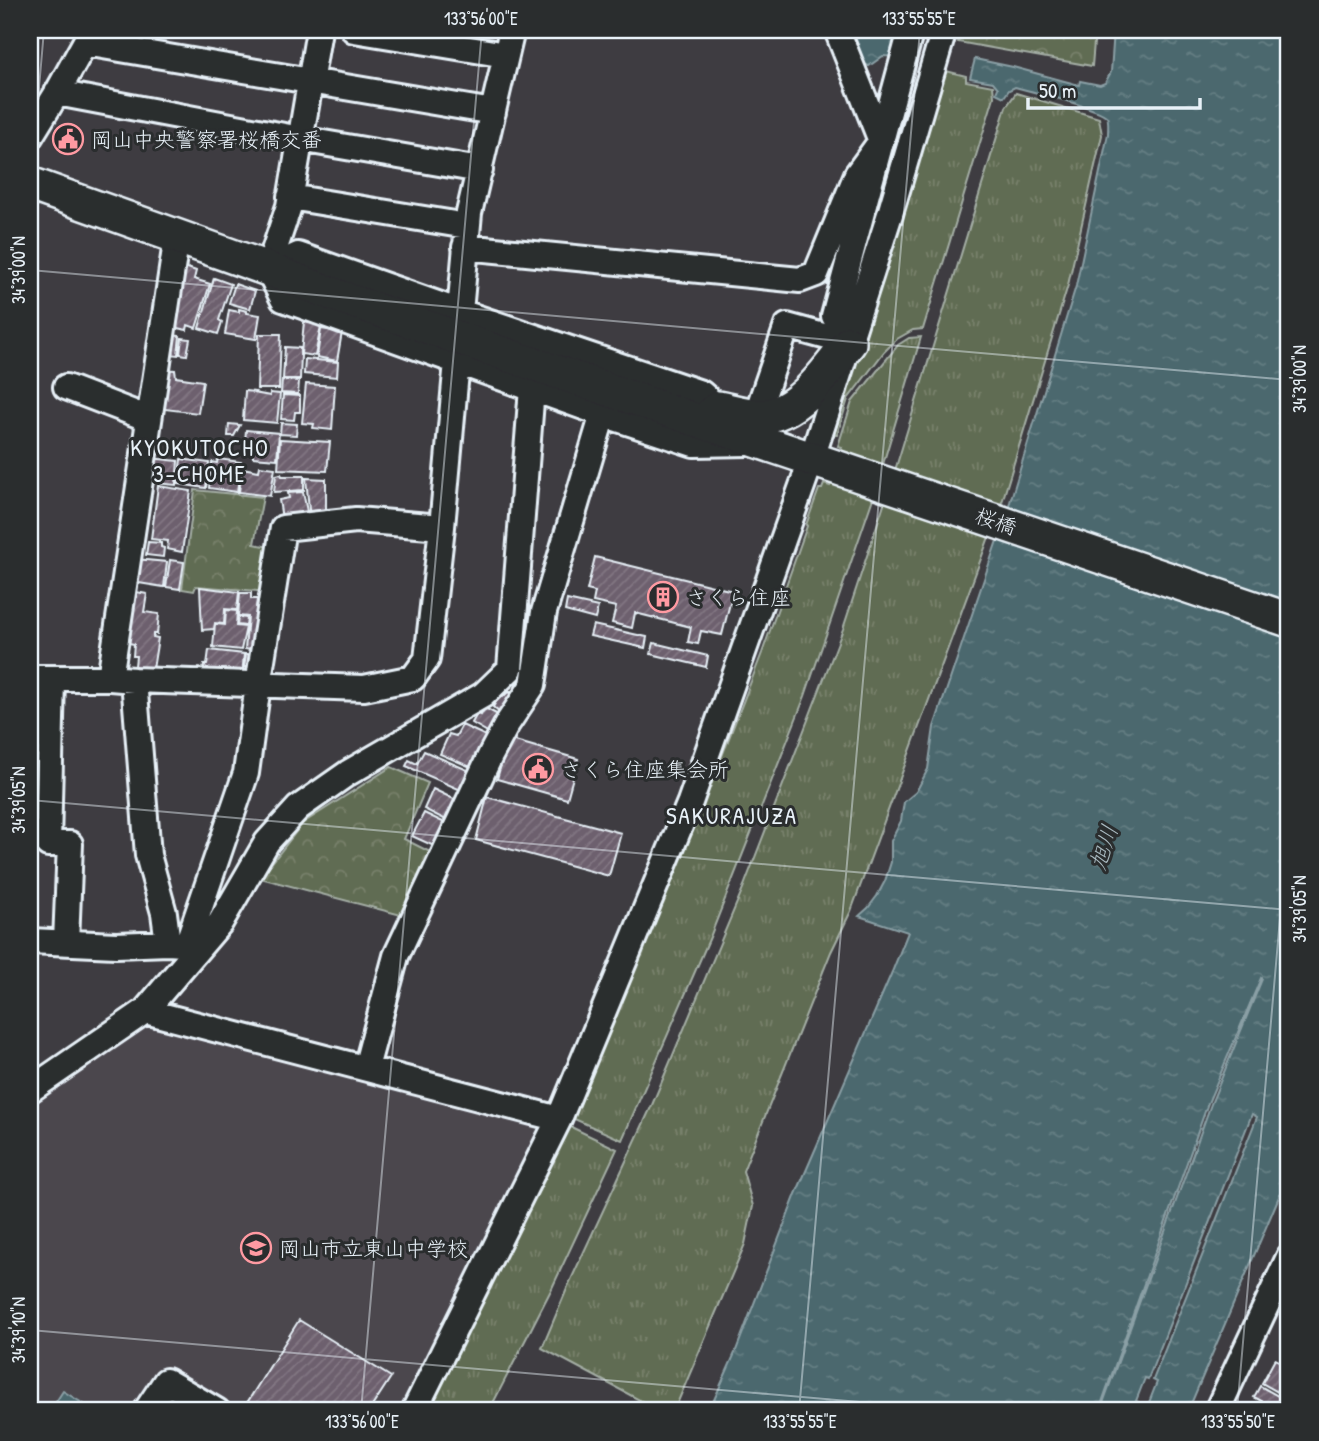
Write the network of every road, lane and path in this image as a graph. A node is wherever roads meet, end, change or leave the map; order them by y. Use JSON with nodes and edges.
{"nodes":[{"id":1,"x":318,"y":30,"type":"edge"},
{"id":2,"x":354,"y":30,"type":"edge"},
{"id":3,"x":512,"y":30,"type":"edge"},
{"id":4,"x":837,"y":30,"type":"edge"},
{"id":5,"x":911,"y":30,"type":"edge"},
{"id":6,"x":944,"y":30,"type":"edge"},
{"id":7,"x":89,"y":36,"type":"edge"},
{"id":8,"x":506,"y":55,"type":"junction"},
{"id":9,"x":310,"y":82,"type":"junction"},
{"id":10,"x":57,"y":93,"type":"junction"},
{"id":11,"x":494,"y":112,"type":"junction"},
{"id":12,"x":30,"y":137,"type":"edge"},
{"id":13,"x":300,"y":139,"type":"junction"},
{"id":14,"x":881,"y":141,"type":"junction"},
{"id":15,"x":480,"y":170,"type":"junction"},
{"id":16,"x":30,"y":184,"type":"edge"},
{"id":17,"x":290,"y":197,"type":"junction"},
{"id":18,"x":177,"y":236,"type":"junction"},
{"id":19,"x":466,"y":236,"type":"junction"},
{"id":20,"x":268,"y":269,"type":"junction"},
{"id":21,"x":460,"y":312,"type":"junction"},
{"id":22,"x":849,"y":343,"type":"junction"},
{"id":23,"x":457,"y":361,"type":"junction"},
{"id":24,"x":66,"y":387,"type":"dead end"},
{"id":25,"x":532,"y":388,"type":"junction"},
{"id":26,"x":603,"y":414,"type":"junction"},
{"id":27,"x":710,"y":415,"type":"junction"},
{"id":28,"x":149,"y":419,"type":"junction"},
{"id":29,"x":759,"y":429,"type":"junction"},
{"id":30,"x":826,"y":463,"type":"junction"},
{"id":31,"x":442,"y":527,"type":"junction"},
{"id":32,"x":1289,"y":620,"type":"edge"},
{"id":33,"x":41,"y":678,"type":"edge"},
{"id":34,"x":122,"y":679,"type":"junction"},
{"id":35,"x":258,"y":685,"type":"junction"},
{"id":36,"x":30,"y":941,"type":"edge"},
{"id":37,"x":66,"y":942,"type":"junction"},
{"id":38,"x":185,"y":944,"type":"junction"},
{"id":39,"x":145,"y":1011,"type":"junction"},
{"id":40,"x":366,"y":1068,"type":"junction"},
{"id":41,"x":30,"y":1090,"type":"edge"},
{"id":42,"x":559,"y":1119,"type":"junction"},
{"id":43,"x":1289,"y":1256,"type":"edge"},
{"id":44,"x":146,"y":1411,"type":"edge"},
{"id":45,"x":217,"y":1411,"type":"edge"},
{"id":46,"x":414,"y":1411,"type":"edge"},
{"id":47,"x":1217,"y":1411,"type":"edge"}],
"edges":[{"from":1,"to":9,"type":"street"},
{"from":2,"to":8,"type":"street"},
{"from":3,"to":8,"type":"street"},
{"from":4,"to":14,"type":"street"},
{"from":5,"to":14,"type":"street"},
{"from":6,"to":22,"type":"street"},
{"from":7,"to":9,"type":"street"},
{"from":7,"to":10,"type":"street"},
{"from":8,"to":11,"type":"street"},
{"from":9,"to":11,"type":"street"},
{"from":9,"to":13,"type":"street"},
{"from":10,"to":12,"type":"street"},
{"from":10,"to":13,"type":"street"},
{"from":11,"to":15,"type":"street"},
{"from":13,"to":15,"type":"street"},
{"from":13,"to":17,"type":"street"},
{"from":14,"to":19,"type":"street"},
{"from":14,"to":22,"type":"street"},
{"from":15,"to":19,"type":"street"},
{"from":16,"to":18,"type":"street","name":"桜橋"},
{"from":17,"to":19,"type":"street"},
{"from":17,"to":20,"type":"street"},
{"from":18,"to":20,"type":"street","name":"桜橋"},
{"from":18,"to":28,"type":"street"},
{"from":19,"to":21,"type":"street"},
{"from":20,"to":21,"type":"street"},
{"from":20,"to":23,"type":"street"},
{"from":20,"to":27,"type":"street","name":"桜橋"},
{"from":21,"to":27,"type":"street"},
{"from":22,"to":29,"type":"street"},
{"from":22,"to":29,"type":"street"},
{"from":22,"to":30,"type":"street"},
{"from":23,"to":25,"type":"street"},
{"from":23,"to":31,"type":"street"},
{"from":24,"to":28,"type":"street"},
{"from":25,"to":26,"type":"street"},
{"from":25,"to":38,"type":"street"},
{"from":26,"to":29,"type":"street"},
{"from":26,"to":40,"type":"street"},
{"from":27,"to":29,"type":"street","name":"桜橋"},
{"from":28,"to":34,"type":"street"},
{"from":29,"to":30,"type":"street","name":"桜橋"},
{"from":30,"to":32,"type":"street","name":"桜橋"},
{"from":30,"to":42,"type":"street"},
{"from":31,"to":35,"type":"street"},
{"from":31,"to":35,"type":"street"},
{"from":33,"to":34,"type":"street"},
{"from":33,"to":37,"type":"street"},
{"from":34,"to":35,"type":"street"},
{"from":34,"to":38,"type":"street"},
{"from":35,"to":38,"type":"street"},
{"from":36,"to":37,"type":"street"},
{"from":37,"to":38,"type":"street"},
{"from":38,"to":39,"type":"street"},
{"from":39,"to":40,"type":"street"},
{"from":39,"to":41,"type":"street"},
{"from":40,"to":42,"type":"street"},
{"from":42,"to":46,"type":"street"},
{"from":43,"to":47,"type":"street"},
{"from":44,"to":45,"type":"street"}]}
